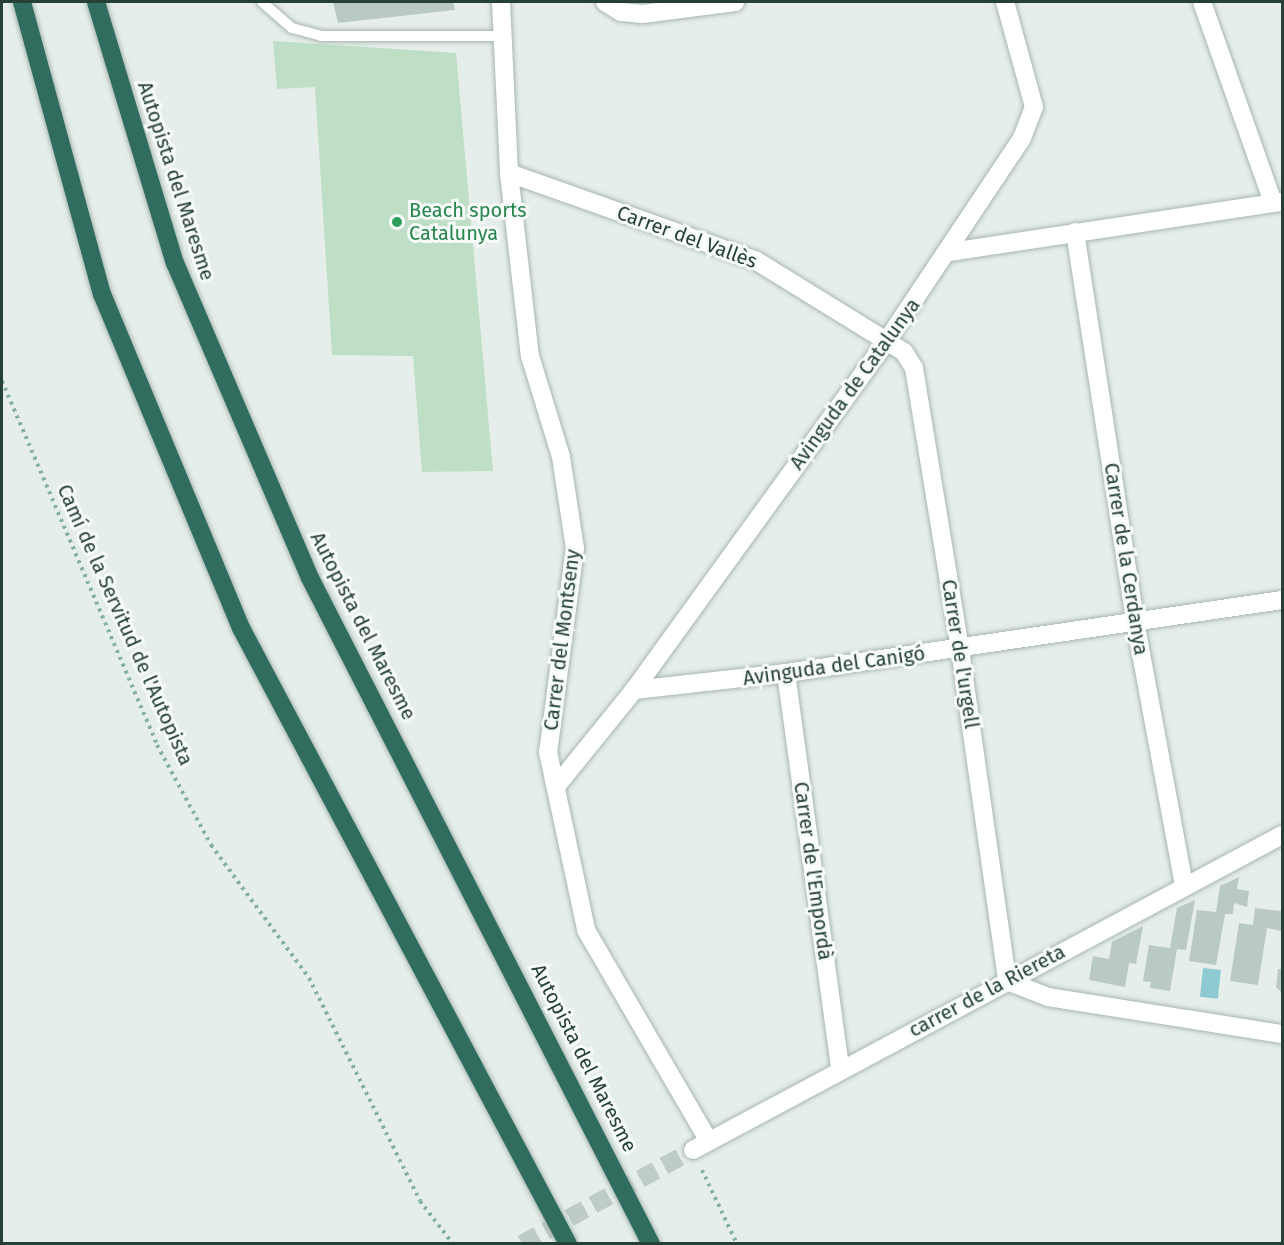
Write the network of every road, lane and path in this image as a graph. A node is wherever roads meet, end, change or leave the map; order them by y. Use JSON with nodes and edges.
{"nodes":[{"id":1,"x":22,"y":2,"type":"edge"},
{"id":2,"x":96,"y":2,"type":"edge"},
{"id":3,"x":262,"y":2,"type":"edge"},
{"id":4,"x":501,"y":2,"type":"edge"},
{"id":5,"x":605,"y":2,"type":"edge"},
{"id":6,"x":735,"y":2,"type":"edge"},
{"id":7,"x":1005,"y":2,"type":"edge"},
{"id":8,"x":1202,"y":2,"type":"edge"},
{"id":9,"x":506,"y":36,"type":"junction"},
{"id":10,"x":509,"y":174,"type":"junction"},
{"id":11,"x":1278,"y":203,"type":"edge"},
{"id":12,"x":1075,"y":232,"type":"junction"},
{"id":13,"x":950,"y":252,"type":"junction"},
{"id":14,"x":886,"y":342,"type":"junction"},
{"id":15,"x":2,"y":381,"type":"edge"},
{"id":16,"x":1282,"y":600,"type":"edge"},
{"id":17,"x":1135,"y":621,"type":"junction"},
{"id":18,"x":960,"y":649,"type":"junction"},
{"id":19,"x":786,"y":673,"type":"junction"},
{"id":20,"x":634,"y":690,"type":"junction"},
{"id":21,"x":558,"y":784,"type":"junction"},
{"id":22,"x":1282,"y":835,"type":"edge"},
{"id":23,"x":1184,"y":885,"type":"junction"},
{"id":24,"x":1007,"y":981,"type":"junction"},
{"id":25,"x":1282,"y":1034,"type":"edge"},
{"id":26,"x":840,"y":1070,"type":"junction"},
{"id":27,"x":701,"y":1146,"type":"junction"},
{"id":28,"x":453,"y":1244,"type":"edge"},
{"id":29,"x":568,"y":1244,"type":"edge"},
{"id":30,"x":651,"y":1244,"type":"edge"},
{"id":31,"x":736,"y":1244,"type":"edge"}],
"edges":[{"from":1,"to":29,"type":"highway"},
{"from":2,"to":30,"type":"highway","name":"Autopista del Maresme"},
{"from":3,"to":9,"type":"lane"},
{"from":4,"to":9,"type":"street","name":"Carrer del Montseny"},
{"from":5,"to":6,"type":"street"},
{"from":7,"to":13,"type":"street","name":"Avinguda de Catalunya"},
{"from":8,"to":11,"type":"street"},
{"from":9,"to":10,"type":"street","name":"Carrer del Montseny"},
{"from":10,"to":14,"type":"street","name":"Carrer del Vallès"},
{"from":10,"to":21,"type":"street","name":"Carrer del Montseny"},
{"from":11,"to":12,"type":"street"},
{"from":12,"to":13,"type":"street"},
{"from":12,"to":17,"type":"street","name":"Carrer de la Cerdanya"},
{"from":13,"to":14,"type":"street","name":"Avinguda de Catalunya"},
{"from":14,"to":18,"type":"street","name":"Carrer de l'urgell"},
{"from":14,"to":20,"type":"street","name":"Avinguda de Catalunya"},
{"from":15,"to":28,"type":"path","name":"Camí de la Servitud de l'Autopista"},
{"from":16,"to":17,"type":"street","name":"Avinguda del Canigó"},
{"from":17,"to":18,"type":"street","name":"Avinguda del Canigó"},
{"from":17,"to":23,"type":"street","name":"Carrer de la Cerdanya"},
{"from":18,"to":19,"type":"street","name":"Avinguda del Canigó"},
{"from":18,"to":24,"type":"street","name":"Carrer de l'urgell"},
{"from":19,"to":20,"type":"street","name":"Avinguda del Canigó"},
{"from":19,"to":26,"type":"street","name":"Carrer de l'Empordà"},
{"from":20,"to":21,"type":"street","name":"Avinguda de Catalunya"},
{"from":21,"to":27,"type":"street","name":"Carrer del Montseny"},
{"from":22,"to":23,"type":"street","name":"carrer de la Riereta"},
{"from":23,"to":24,"type":"street","name":"carrer de la Riereta"},
{"from":24,"to":25,"type":"street"},
{"from":24,"to":26,"type":"street","name":"carrer de la Riereta"},
{"from":26,"to":27,"type":"street","name":"carrer de la Riereta"},
{"from":27,"to":31,"type":"path"}]}
